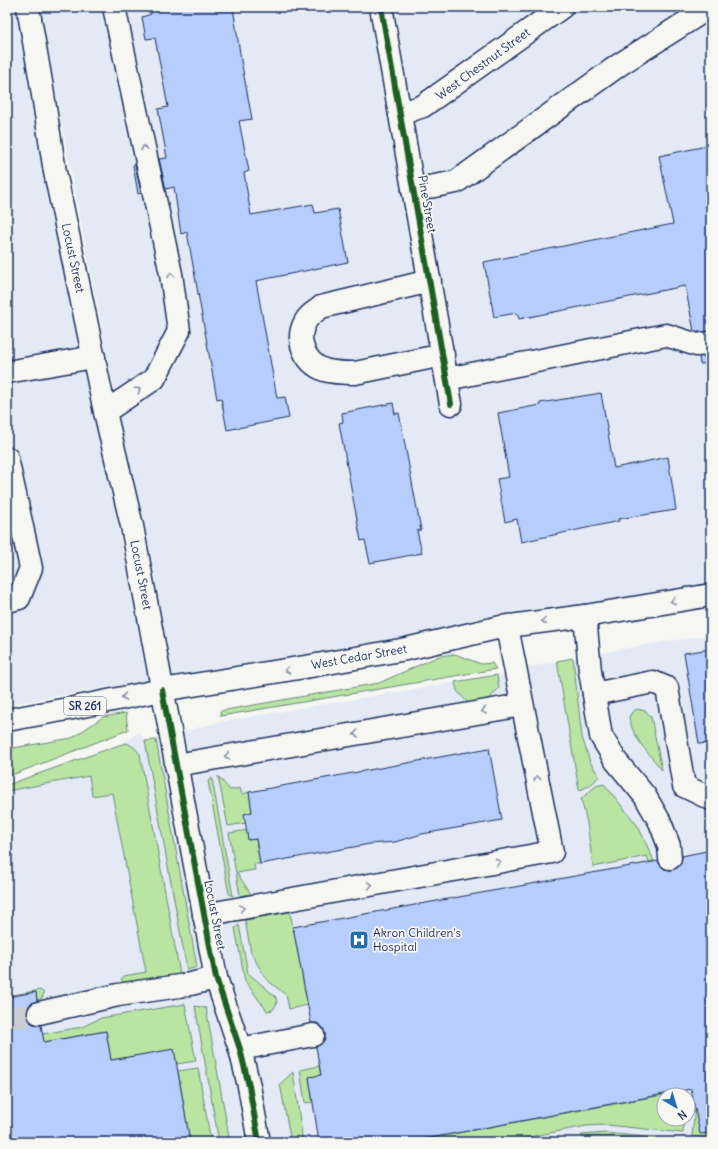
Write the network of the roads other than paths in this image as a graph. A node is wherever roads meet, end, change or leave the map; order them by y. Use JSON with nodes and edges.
{"nodes":[{"id":1,"x":28,"y":7,"type":"edge"},
{"id":2,"x":114,"y":7,"type":"edge"},
{"id":3,"x":381,"y":7,"type":"edge"},
{"id":4,"x":562,"y":7,"type":"edge"},
{"id":5,"x":710,"y":7,"type":"edge"},
{"id":6,"x":400,"y":114,"type":"junction"},
{"id":7,"x":414,"y":190,"type":"junction"},
{"id":8,"x":430,"y":281,"type":"junction"},
{"id":9,"x":711,"y":343,"type":"edge"},
{"id":10,"x":443,"y":355,"type":"junction"},
{"id":11,"x":94,"y":357,"type":"junction"},
{"id":12,"x":7,"y":372,"type":"edge"},
{"id":13,"x":447,"y":379,"type":"junction"},
{"id":14,"x":451,"y":404,"type":"dead end"},
{"id":15,"x":105,"y":412,"type":"junction"},
{"id":16,"x":7,"y":458,"type":"edge"},
{"id":17,"x":711,"y":595,"type":"edge"},
{"id":18,"x":7,"y":601,"type":"edge"},
{"id":19,"x":585,"y":616,"type":"junction"},
{"id":20,"x":507,"y":627,"type":"junction"},
{"id":21,"x":162,"y":690,"type":"junction"},
{"id":22,"x":594,"y":694,"type":"junction"},
{"id":23,"x":522,"y":705,"type":"junction"},
{"id":24,"x":7,"y":720,"type":"edge"},
{"id":25,"x":176,"y":765,"type":"junction"},
{"id":26,"x":711,"y":799,"type":"edge"},
{"id":27,"x":670,"y":858,"type":"dead end"},
{"id":28,"x":204,"y":915,"type":"junction"},
{"id":29,"x":216,"y":978,"type":"junction"},
{"id":30,"x":39,"y":1013,"type":"tunnel mouth"},
{"id":31,"x":313,"y":1035,"type":"dead end"},
{"id":32,"x":240,"y":1049,"type":"junction"},
{"id":33,"x":259,"y":1142,"type":"edge"}],
"edges":[{"from":1,"to":11,"type":"main road","name":"Locust Street"},
{"from":15,"to":2,"type":"main road","one_way":true},
{"from":3,"to":6,"type":"main road","name":"Pine Street"},
{"from":4,"to":6,"type":"main road","name":"West Chestnut Street"},
{"from":5,"to":7,"type":"main road"},
{"from":6,"to":7,"type":"main road","name":"Pine Street"},
{"from":7,"to":8,"type":"main road","name":"Pine Street"},
{"from":8,"to":10,"type":"main road","name":"Pine Street"},
{"from":8,"to":10,"type":"main road"},
{"from":9,"to":13,"type":"main road"},
{"from":10,"to":13,"type":"main road","name":"Pine Street"},
{"from":11,"to":12,"type":"main road"},
{"from":11,"to":15,"type":"main road","name":"Locust Street"},
{"from":13,"to":14,"type":"main road","name":"Pine Street"},
{"from":15,"to":21,"type":"main road","name":"Locust Street"},
{"from":16,"to":18,"type":"main road"},
{"from":17,"to":19,"type":"main road","name":"West Cedar Street","one_way":true},
{"from":19,"to":20,"type":"main road","name":"West Cedar Street","one_way":true},
{"from":19,"to":22,"type":"main road"},
{"from":20,"to":21,"type":"main road","name":"West Cedar Street","one_way":true},
{"from":20,"to":23,"type":"main road"},
{"from":21,"to":24,"type":"main road","name":"West Cedar Street","number":"SR 261","one_way":true},
{"from":21,"to":25,"type":"main road","name":"Locust Street"},
{"from":22,"to":26,"type":"main road"},
{"from":22,"to":27,"type":"main road"},
{"from":23,"to":25,"type":"main road","one_way":true},
{"from":28,"to":23,"type":"main road","one_way":true},
{"from":25,"to":28,"type":"main road","name":"Locust Street"},
{"from":28,"to":29,"type":"main road","name":"Locust Street"},
{"from":29,"to":30,"type":"main road"},
{"from":29,"to":32,"type":"main road","name":"Locust Street"},
{"from":31,"to":32,"type":"main road"},
{"from":32,"to":33,"type":"main road","name":"Locust Street"}]}
